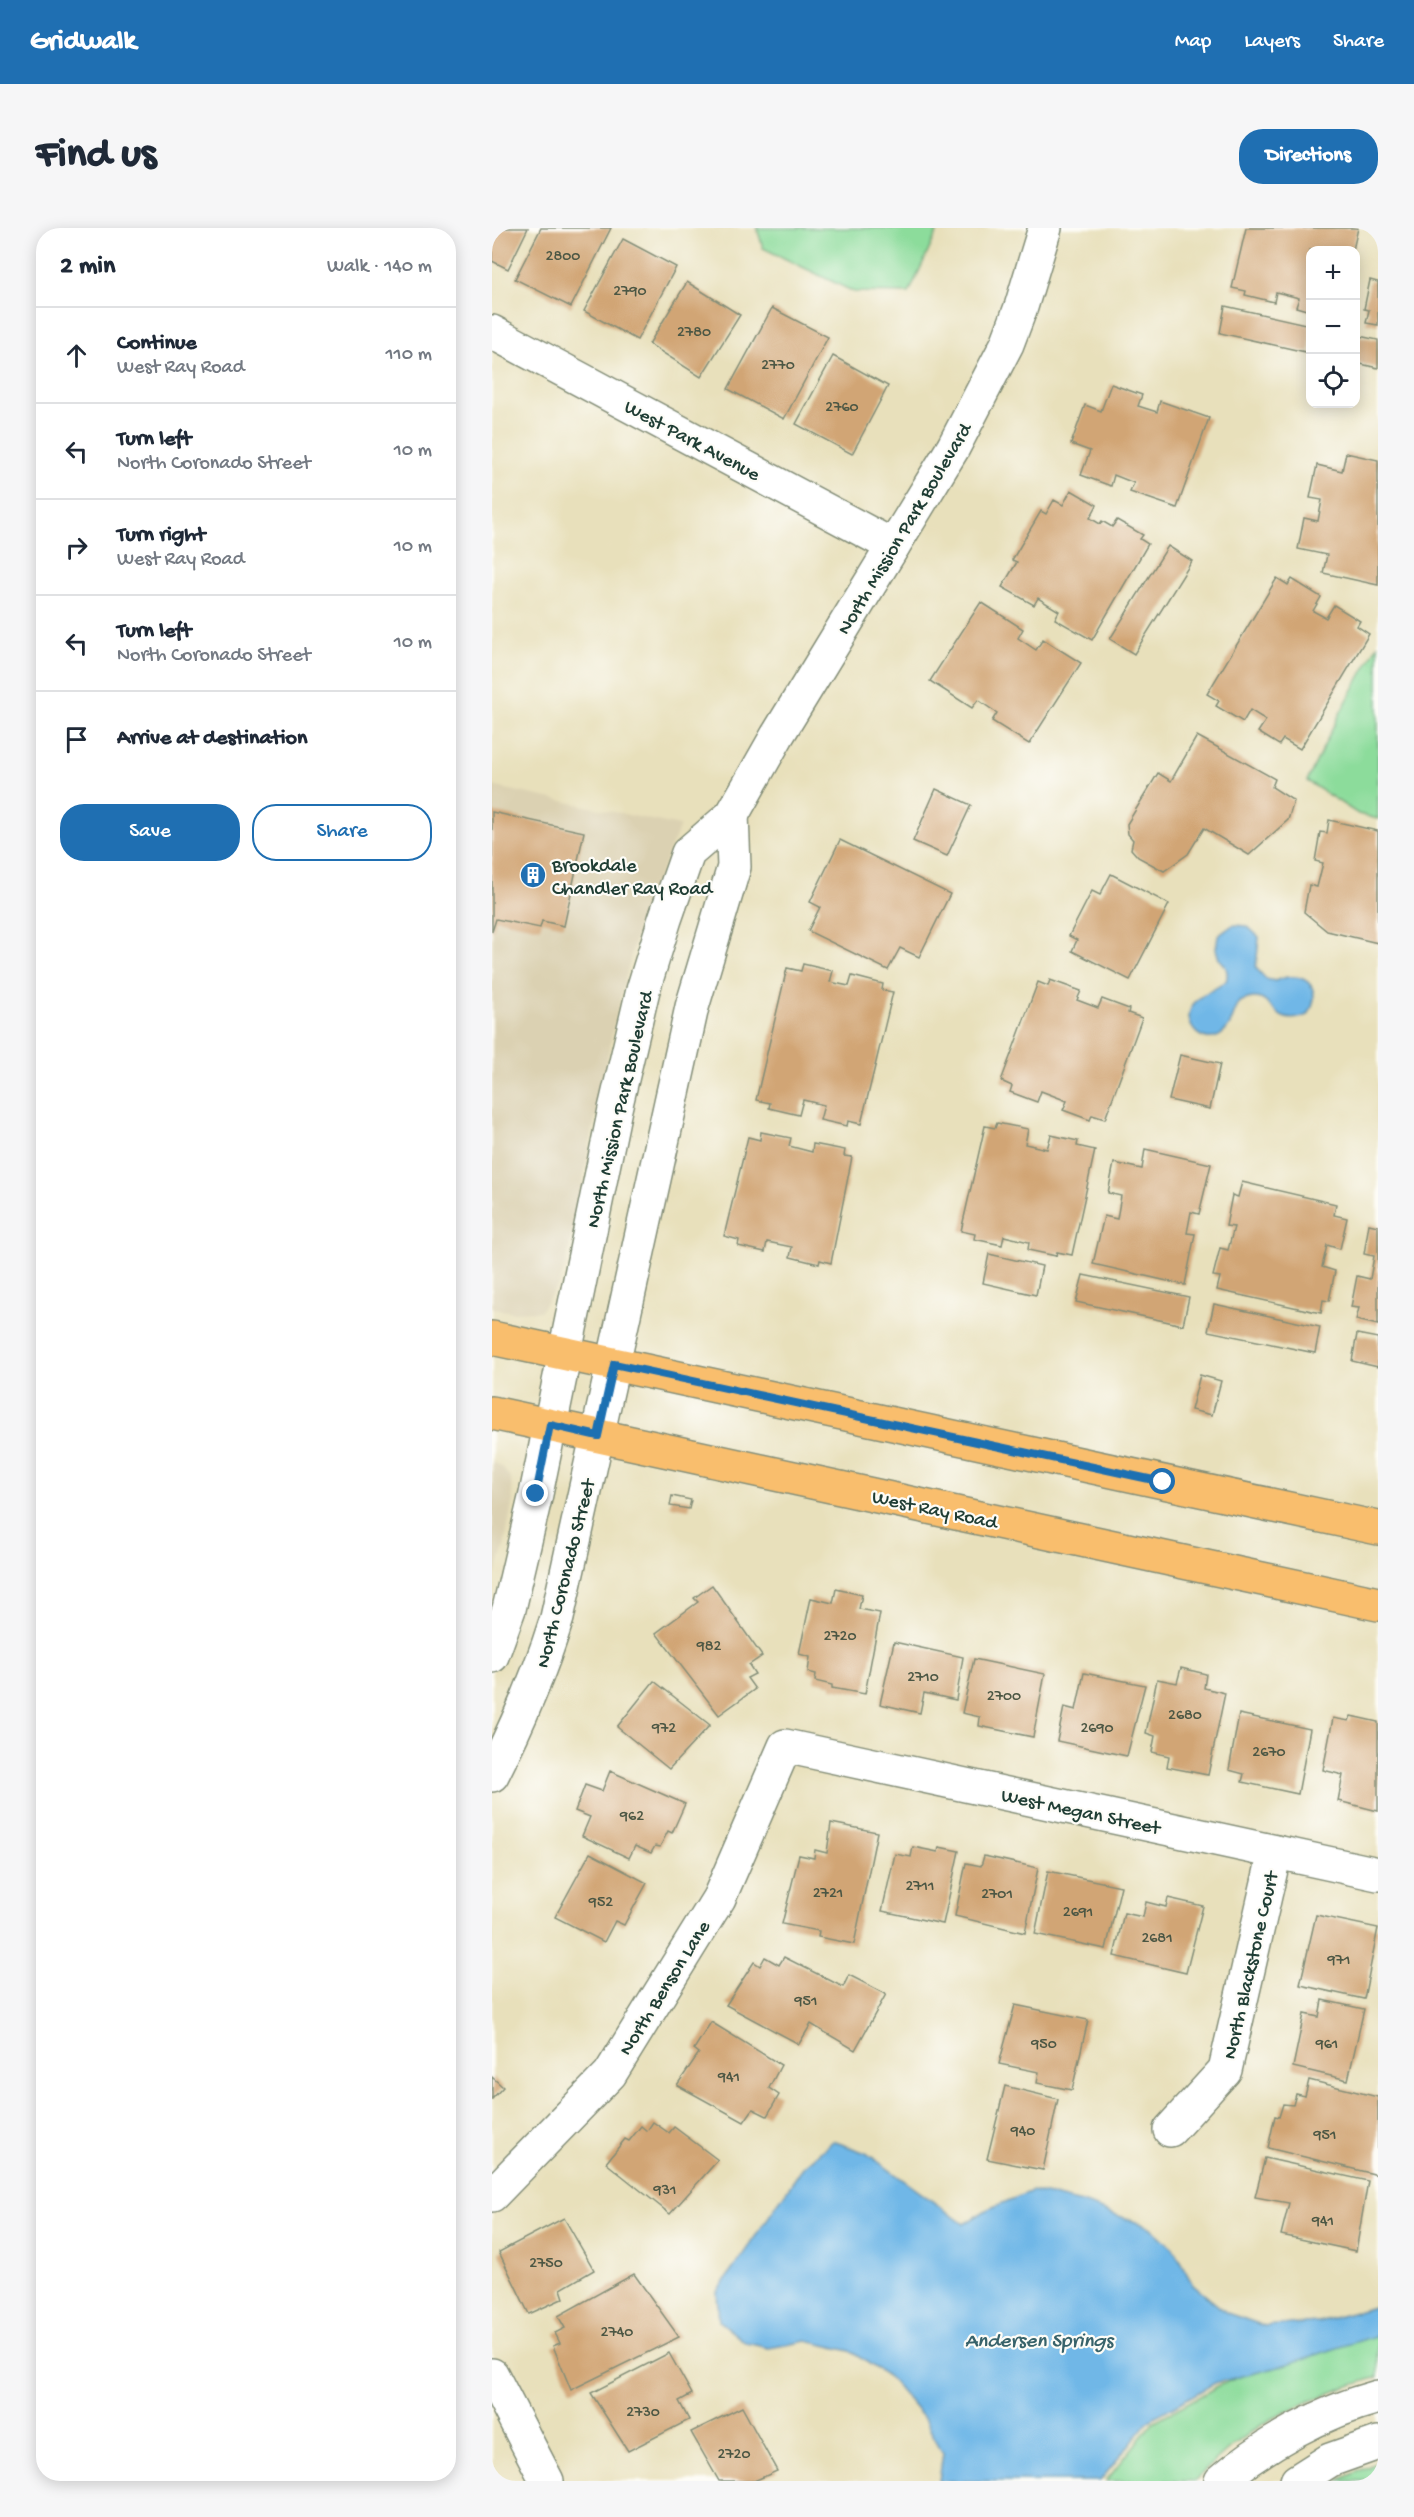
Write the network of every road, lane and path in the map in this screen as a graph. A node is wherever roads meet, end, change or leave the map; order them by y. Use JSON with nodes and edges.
{"nodes":[{"id":1,"x":1045,"y":228,"type":"edge"},
{"id":2,"x":492,"y":332,"type":"edge"},
{"id":3,"x":893,"y":546,"type":"junction"},
{"id":4,"x":732,"y":815,"type":"junction"},
{"id":5,"x":492,"y":1338,"type":"edge"},
{"id":6,"x":564,"y":1353,"type":"junction"},
{"id":7,"x":614,"y":1364,"type":"junction"},
{"id":8,"x":492,"y":1413,"type":"edge"},
{"id":9,"x":550,"y":1425,"type":"junction"},
{"id":10,"x":598,"y":1436,"type":"junction"},
{"id":11,"x":1378,"y":1528,"type":"edge"},
{"id":12,"x":1378,"y":1604,"type":"edge"},
{"id":13,"x":492,"y":1656,"type":"edge"},
{"id":14,"x":785,"y":1746,"type":"joint"},
{"id":15,"x":492,"y":1775,"type":"edge"},
{"id":16,"x":1275,"y":1852,"type":"junction"},
{"id":17,"x":1378,"y":1874,"type":"edge"},
{"id":18,"x":1170,"y":2130,"type":"dead end"},
{"id":19,"x":492,"y":2195,"type":"edge"},
{"id":20,"x":492,"y":2374,"type":"edge"},
{"id":21,"x":1378,"y":2397,"type":"edge"},
{"id":22,"x":1378,"y":2443,"type":"edge"},
{"id":23,"x":547,"y":2481,"type":"edge"},
{"id":24,"x":1221,"y":2481,"type":"edge"},
{"id":25,"x":1297,"y":2481,"type":"edge"}],
"edges":[{"from":1,"to":3,"type":"street","name":"North Mission Park Boulevard"},
{"from":2,"to":3,"type":"street","name":"West Park Avenue"},
{"from":3,"to":4,"type":"street","name":"North Mission Park Boulevard"},
{"from":4,"to":6,"type":"street","name":"North Mission Park Boulevard"},
{"from":4,"to":7,"type":"street"},
{"from":5,"to":6,"type":"main road"},
{"from":6,"to":7,"type":"main road"},
{"from":6,"to":9,"type":"street","name":"North Mission Park Boulevard"},
{"from":7,"to":10,"type":"street","name":"North Coronado Street"},
{"from":7,"to":11,"type":"main road"},
{"from":8,"to":9,"type":"main road","name":"West Ray Road"},
{"from":9,"to":10,"type":"main road","name":"West Ray Road"},
{"from":9,"to":13,"type":"street"},
{"from":10,"to":12,"type":"main road","name":"West Ray Road"},
{"from":10,"to":15,"type":"street","name":"North Coronado Street"},
{"from":14,"to":16,"type":"street","name":"West Megan Street"},
{"from":14,"to":19,"type":"street","name":"North Benson Lane"},
{"from":16,"to":17,"type":"street","name":"West Megan Street"},
{"from":16,"to":18,"type":"street","name":"North Blackstone Court"},
{"from":20,"to":23,"type":"street"},
{"from":21,"to":24,"type":"street"},
{"from":22,"to":25,"type":"street"}]}
